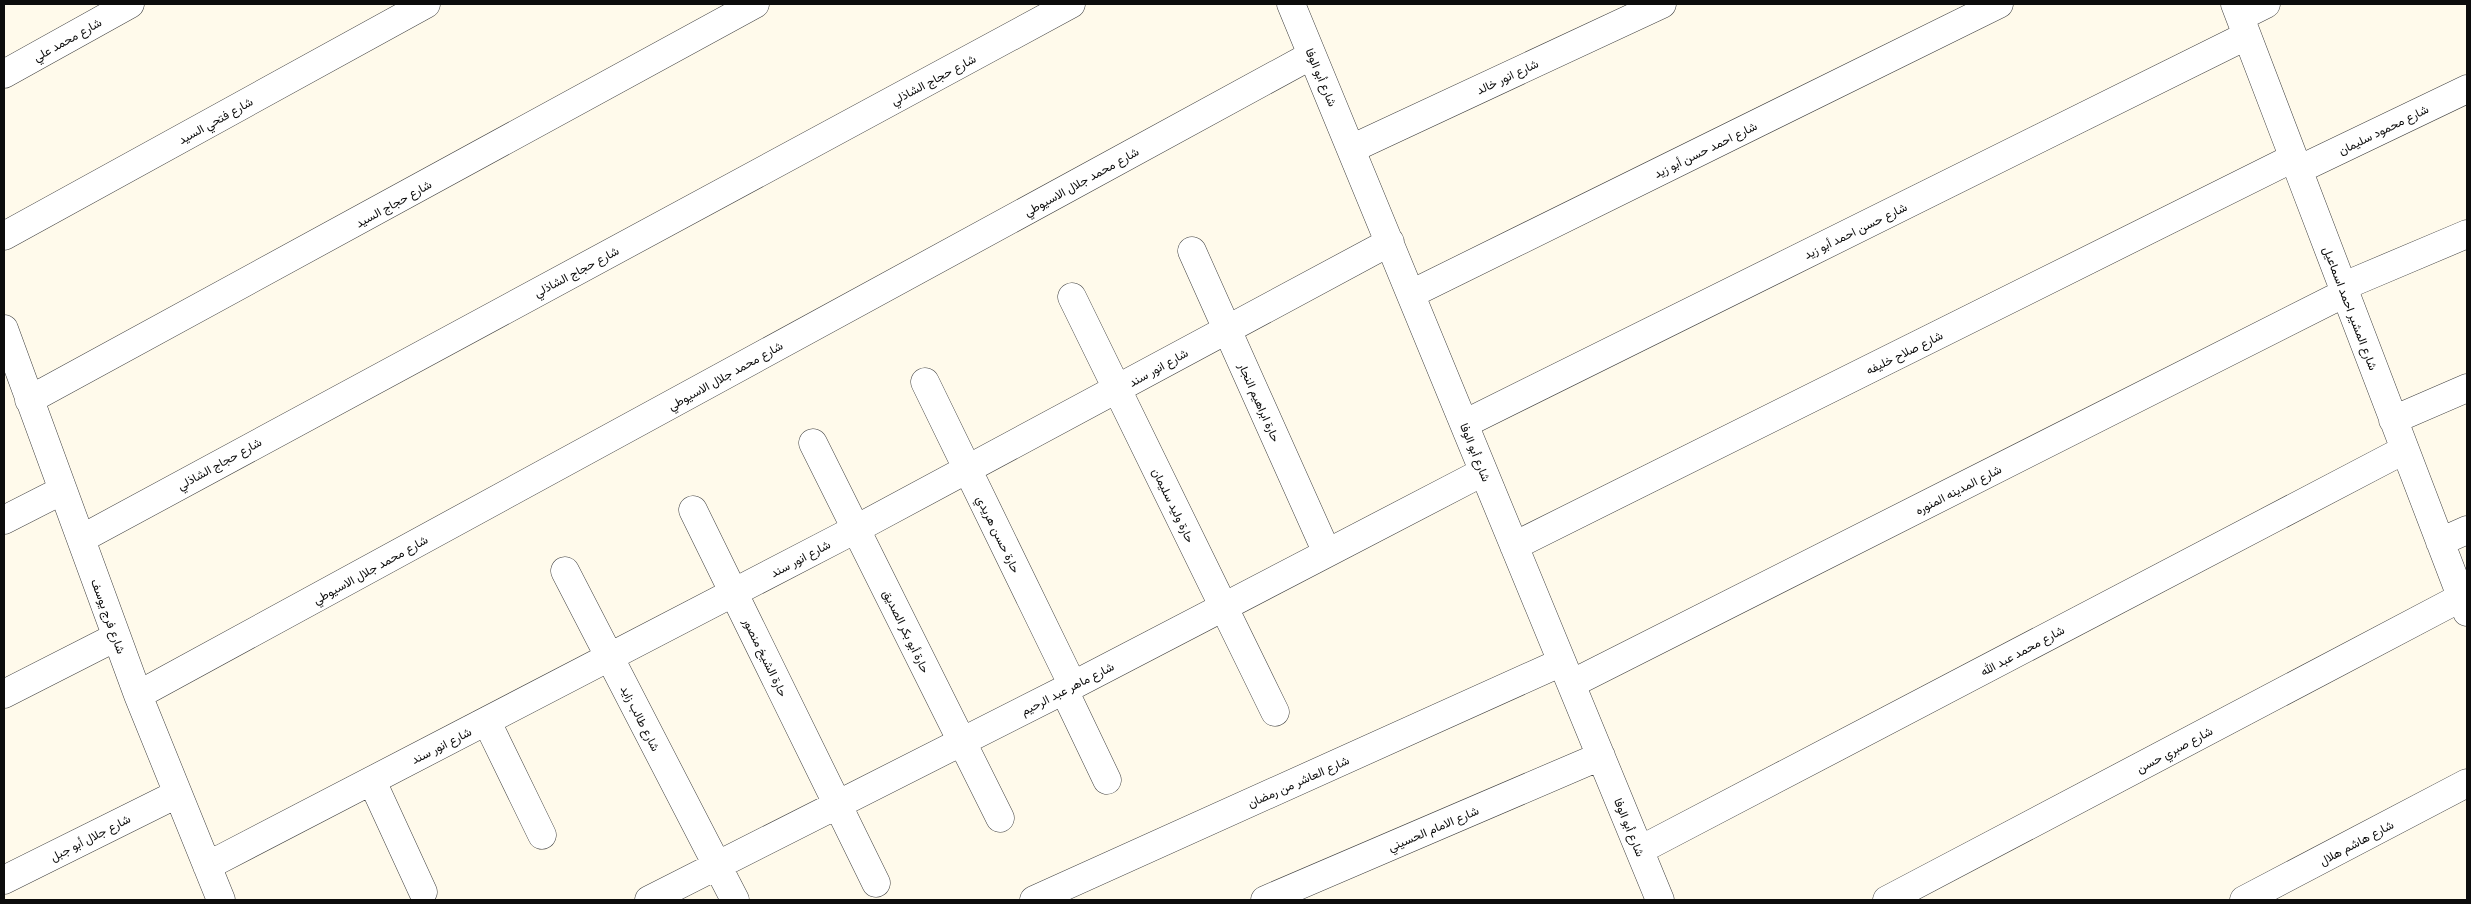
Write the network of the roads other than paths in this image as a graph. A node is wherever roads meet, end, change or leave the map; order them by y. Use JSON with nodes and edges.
{"nodes":[{"id":1,"x":130,"y":4,"type":"edge"},
{"id":2,"x":426,"y":4,"type":"edge"},
{"id":3,"x":755,"y":4,"type":"edge"},
{"id":4,"x":1071,"y":4,"type":"edge"},
{"id":5,"x":1662,"y":4,"type":"edge"},
{"id":6,"x":1999,"y":4,"type":"edge"},
{"id":7,"x":2266,"y":4,"type":"edge"},
{"id":8,"x":1294,"y":5,"type":"edge"},
{"id":9,"x":2240,"y":19,"type":"edge"},
{"id":10,"x":1312,"y":55,"type":"junction"},
{"id":11,"x":4,"y":74,"type":"edge"},
{"id":12,"x":2467,"y":89,"type":"edge"},
{"id":13,"x":1351,"y":149,"type":"junction"},
{"id":14,"x":2296,"y":164,"type":"junction"},
{"id":15,"x":2467,"y":234,"type":"edge"},
{"id":16,"x":4,"y":236,"type":"edge"},
{"id":17,"x":1390,"y":242,"type":"junction"},
{"id":18,"x":1192,"y":251,"type":"dead end"},
{"id":19,"x":2344,"y":290,"type":"junction"},
{"id":20,"x":1411,"y":294,"type":"junction"},
{"id":21,"x":1072,"y":298,"type":"dead end"},
{"id":22,"x":4,"y":329,"type":"edge"},
{"id":23,"x":1227,"y":330,"type":"junction"},
{"id":24,"x":11,"y":375,"type":"edge"},
{"id":25,"x":925,"y":382,"type":"dead end"},
{"id":26,"x":2467,"y":388,"type":"edge"},
{"id":27,"x":1118,"y":390,"type":"junction"},
{"id":28,"x":30,"y":400,"type":"junction"},
{"id":29,"x":2393,"y":420,"type":"junction"},
{"id":30,"x":1464,"y":424,"type":"junction"},
{"id":31,"x":814,"y":444,"type":"dead end"},
{"id":32,"x":2404,"y":450,"type":"junction"},
{"id":33,"x":967,"y":469,"type":"junction"},
{"id":34,"x":1484,"y":472,"type":"junction"},
{"id":35,"x":63,"y":490,"type":"junction"},
{"id":36,"x":693,"y":510,"type":"dead end"},
{"id":37,"x":4,"y":520,"type":"edge"},
{"id":38,"x":856,"y":529,"type":"junction"},
{"id":39,"x":2467,"y":530,"type":"edge"},
{"id":40,"x":81,"y":539,"type":"junction"},
{"id":41,"x":2440,"y":542,"type":"junction"},
{"id":42,"x":1514,"y":546,"type":"junction"},
{"id":43,"x":1327,"y":553,"type":"junction"},
{"id":44,"x":565,"y":570,"type":"dead end"},
{"id":45,"x":734,"y":592,"type":"junction"},
{"id":46,"x":2464,"y":604,"type":"edge"},
{"id":47,"x":1224,"y":607,"type":"junction"},
{"id":48,"x":116,"y":637,"type":"junction"},
{"id":49,"x":610,"y":658,"type":"junction"},
{"id":50,"x":1566,"y":673,"type":"junction"},
{"id":51,"x":1068,"y":688,"type":"junction"},
{"id":52,"x":4,"y":694,"type":"edge"},
{"id":53,"x":138,"y":695,"type":"junction"},
{"id":54,"x":1275,"y":712,"type":"dead end"},
{"id":55,"x":487,"y":722,"type":"junction"},
{"id":56,"x":962,"y":742,"type":"junction"},
{"id":57,"x":1600,"y":756,"type":"junction"},
{"id":58,"x":372,"y":780,"type":"junction"},
{"id":59,"x":1107,"y":780,"type":"dead end"},
{"id":60,"x":2467,"y":783,"type":"edge"},
{"id":61,"x":177,"y":794,"type":"junction"},
{"id":62,"x":839,"y":805,"type":"junction"},
{"id":63,"x":1000,"y":818,"type":"dead end"},
{"id":64,"x":542,"y":835,"type":"dead end"},
{"id":65,"x":1640,"y":850,"type":"junction"},
{"id":66,"x":207,"y":866,"type":"junction"},
{"id":67,"x":718,"y":866,"type":"junction"},
{"id":68,"x":4,"y":880,"type":"edge"},
{"id":69,"x":876,"y":883,"type":"dead end"},
{"id":70,"x":423,"y":892,"type":"dead end"},
{"id":71,"x":1656,"y":899,"type":"edge"},
{"id":72,"x":221,"y":900,"type":"edge"},
{"id":73,"x":649,"y":900,"type":"edge"},
{"id":74,"x":735,"y":900,"type":"edge"},
{"id":75,"x":1034,"y":900,"type":"edge"},
{"id":76,"x":1265,"y":900,"type":"edge"},
{"id":77,"x":1887,"y":900,"type":"edge"},
{"id":78,"x":2244,"y":900,"type":"edge"}],
"edges":[{"from":1,"to":11,"type":"street","name":"شارع محمد علي"},
{"from":2,"to":16,"type":"street","name":"شارع فتحي السيد"},
{"from":3,"to":28,"type":"street","name":"شارع حجاج السيد"},
{"from":4,"to":40,"type":"street","name":"شارع حجاج الشاذلي"},
{"from":5,"to":13,"type":"street","name":"شارع انور خالد"},
{"from":6,"to":20,"type":"street","name":"شارع احمد حسن أبو زيد"},
{"from":7,"to":9,"type":"street","name":"شارع حسن احمد أبو زيد"},
{"from":8,"to":10,"type":"street","name":"شارع أبو الوفا"},
{"from":9,"to":14,"type":"street","name":"شارع المشير احمد اسماعيل"},
{"from":9,"to":30,"type":"street","name":"شارع حسن احمد أبو زيد"},
{"from":10,"to":13,"type":"street","name":"شارع أبو الوفا"},
{"from":10,"to":53,"type":"street","name":"شارع محمد جلال الاسيوطي"},
{"from":12,"to":14,"type":"street","name":"شارع محمود سليمان"},
{"from":13,"to":17,"type":"street","name":"شارع أبو الوفا"},
{"from":14,"to":19,"type":"street","name":"شارع المشير احمد اسماعيل"},
{"from":14,"to":42,"type":"street","name":"شارع صلاح خليفه"},
{"from":15,"to":19,"type":"street","name":"شارع المدينه المنوره"},
{"from":17,"to":20,"type":"street","name":"شارع أبو الوفا"},
{"from":17,"to":23,"type":"street","name":"شارع انور سند"},
{"from":18,"to":23,"type":"street","name":"حارة ابراهيم النجار"},
{"from":19,"to":29,"type":"street","name":"شارع المشير احمد اسماعيل"},
{"from":19,"to":50,"type":"street","name":"شارع المدينه المنوره"},
{"from":20,"to":30,"type":"street","name":"شارع أبو الوفا"},
{"from":21,"to":27,"type":"street","name":"حارة وليد سليمان"},
{"from":22,"to":24,"type":"street","name":"شارع فرج يوسف"},
{"from":23,"to":27,"type":"street","name":"شارع انور سند"},
{"from":23,"to":43,"type":"street","name":"حارة ابراهيم النجار"},
{"from":24,"to":28,"type":"street","name":"شارع فرج يوسف"},
{"from":25,"to":33,"type":"street","name":"حارة حسن هريدي"},
{"from":26,"to":29,"type":"street"},
{"from":27,"to":33,"type":"street","name":"شارع انور سند"},
{"from":27,"to":47,"type":"street","name":"حارة وليد سليمان"},
{"from":28,"to":35,"type":"street","name":"شارع فرج يوسف"},
{"from":29,"to":32,"type":"street","name":"شارع المشير احمد اسماعيل"},
{"from":30,"to":34,"type":"street","name":"شارع أبو الوفا"},
{"from":31,"to":38,"type":"street","name":"حارة أبو بكر الصديق"},
{"from":32,"to":41,"type":"street","name":"شارع المشير احمد اسماعيل"},
{"from":32,"to":65,"type":"street","name":"شارع محمد عبد الله"},
{"from":33,"to":38,"type":"street","name":"شارع انور سند"},
{"from":33,"to":51,"type":"street","name":"حارة حسن هريدي"},
{"from":34,"to":42,"type":"street","name":"شارع أبو الوفا"},
{"from":34,"to":43,"type":"street","name":"شارع ماهر عبد الرحيم"},
{"from":35,"to":37,"type":"street"},
{"from":35,"to":40,"type":"street","name":"شارع فرج يوسف"},
{"from":36,"to":45,"type":"street","name":"حارة الشيخ منصور"},
{"from":38,"to":45,"type":"street","name":"شارع انور سند"},
{"from":38,"to":56,"type":"street","name":"حارة أبو بكر الصديق"},
{"from":39,"to":41,"type":"street"},
{"from":40,"to":48,"type":"street","name":"شارع فرج يوسف"},
{"from":41,"to":46,"type":"street","name":"شارع المشير احمد اسماعيل"},
{"from":42,"to":50,"type":"street","name":"شارع أبو الوفا"},
{"from":43,"to":47,"type":"street","name":"شارع ماهر عبد الرحيم"},
{"from":44,"to":49,"type":"street","name":"شارع طالب زايد"},
{"from":45,"to":49,"type":"street","name":"شارع انور سند"},
{"from":45,"to":62,"type":"street","name":"حارة الشيخ منصور"},
{"from":46,"to":77,"type":"street","name":"شارع صبري حسن"},
{"from":47,"to":51,"type":"street","name":"شارع ماهر عبد الرحيم"},
{"from":47,"to":54,"type":"street","name":"حارة وليد سليمان"},
{"from":48,"to":52,"type":"street"},
{"from":48,"to":53,"type":"street","name":"شارع فرج يوسف"},
{"from":49,"to":55,"type":"street","name":"شارع انور سند"},
{"from":49,"to":67,"type":"street","name":"شارع طالب زايد"},
{"from":50,"to":57,"type":"street","name":"شارع أبو الوفا"},
{"from":50,"to":75,"type":"street","name":"شارع العاشر من رمضان"},
{"from":51,"to":56,"type":"street","name":"شارع ماهر عبد الرحيم"},
{"from":51,"to":59,"type":"street","name":"حارة حسن هريدي"},
{"from":53,"to":61,"type":"street","name":"شارع فرج يوسف"},
{"from":55,"to":58,"type":"street","name":"شارع انور سند"},
{"from":55,"to":64,"type":"street"},
{"from":56,"to":62,"type":"street","name":"شارع ماهر عبد الرحيم"},
{"from":56,"to":63,"type":"street","name":"حارة أبو بكر الصديق"},
{"from":57,"to":65,"type":"street","name":"شارع أبو الوفا"},
{"from":57,"to":76,"type":"street","name":"شارع الامام الحسيني"},
{"from":58,"to":66,"type":"street","name":"شارع انور سند"},
{"from":58,"to":70,"type":"street"},
{"from":60,"to":78,"type":"street","name":"شارع هاشم هلال"},
{"from":61,"to":66,"type":"street","name":"شارع فرج يوسف"},
{"from":61,"to":68,"type":"street","name":"شارع جلال أبو جبل"},
{"from":62,"to":67,"type":"street","name":"شارع ماهر عبد الرحيم"},
{"from":62,"to":69,"type":"street","name":"حارة الشيخ منصور"},
{"from":65,"to":71,"type":"street","name":"شارع أبو الوفا"},
{"from":66,"to":72,"type":"street","name":"شارع فرج يوسف"},
{"from":67,"to":73,"type":"street","name":"شارع ماهر عبد الرحيم"},
{"from":67,"to":74,"type":"street","name":"شارع طالب زايد"}]}
